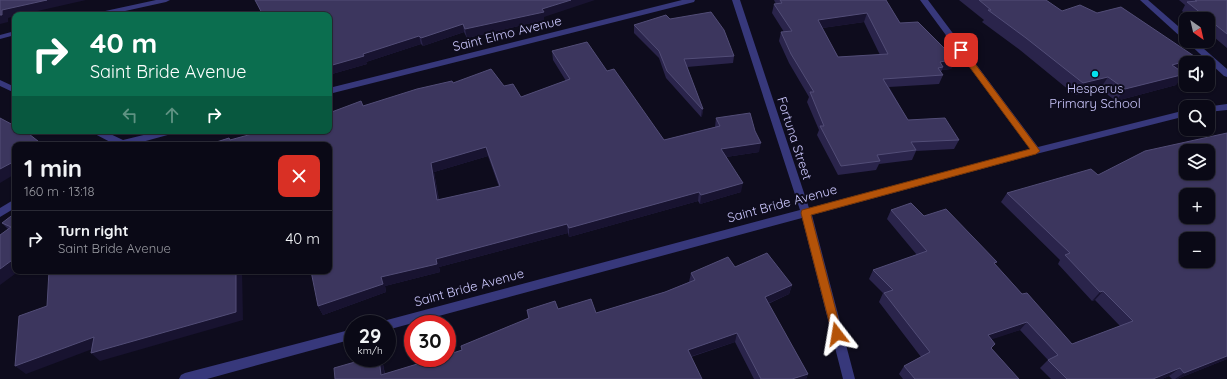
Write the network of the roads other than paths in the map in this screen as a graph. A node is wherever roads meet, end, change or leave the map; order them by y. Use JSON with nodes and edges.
{"nodes":[{"id":1,"x":166,"y":0,"type":"edge"},
{"id":2,"x":691,"y":0,"type":"edge"},
{"id":3,"x":736,"y":0,"type":"edge"},
{"id":4,"x":924,"y":0,"type":"edge"},
{"id":5,"x":1144,"y":0,"type":"edge"},
{"id":6,"x":110,"y":12,"type":"edge"},
{"id":7,"x":1179,"y":31,"type":"edge"},
{"id":8,"x":12,"y":34,"type":"edge"},
{"id":9,"x":0,"y":37,"type":"edge"},
{"id":10,"x":1198,"y":48,"type":"edge"},
{"id":11,"x":1227,"y":74,"type":"edge"},
{"id":12,"x":0,"y":83,"type":"edge"},
{"id":13,"x":12,"y":89,"type":"edge"},
{"id":14,"x":332,"y":90,"type":"edge"},
{"id":15,"x":1227,"y":107,"type":"edge"},
{"id":16,"x":1215,"y":108,"type":"edge"},
{"id":17,"x":1179,"y":115,"type":"edge"},
{"id":18,"x":102,"y":134,"type":"edge"},
{"id":19,"x":160,"y":134,"type":"edge"},
{"id":20,"x":116,"y":142,"type":"edge"},
{"id":21,"x":128,"y":142,"type":"edge"},
{"id":22,"x":1036,"y":151,"type":"junction"},
{"id":23,"x":12,"y":205,"type":"edge"},
{"id":24,"x":0,"y":213,"type":"edge"},
{"id":25,"x":806,"y":213,"type":"junction"},
{"id":26,"x":396,"y":323,"type":"edge"},
{"id":27,"x":344,"y":336,"type":"edge"},
{"id":28,"x":184,"y":379,"type":"edge"},
{"id":29,"x":848,"y":379,"type":"edge"}],
"edges":[{"from":1,"to":6,"type":"street"},
{"from":2,"to":14,"type":"street","name":"Saint Elmo Avenue"},
{"from":3,"to":25,"type":"street","name":"Fortuna Street"},
{"from":4,"to":22,"type":"street"},
{"from":5,"to":7,"type":"street"},
{"from":8,"to":9,"type":"street"},
{"from":10,"to":11,"type":"street"},
{"from":12,"to":13,"type":"street"},
{"from":15,"to":16,"type":"street"},
{"from":17,"to":22,"type":"street","name":"Saint Bride Avenue"},
{"from":18,"to":20,"type":"street"},
{"from":19,"to":21,"type":"street"},
{"from":22,"to":25,"type":"street","name":"Saint Bride Avenue"},
{"from":23,"to":24,"type":"street"},
{"from":25,"to":26,"type":"street","name":"Saint Bride Avenue"},
{"from":25,"to":29,"type":"street","name":"Fortuna Street"},
{"from":27,"to":28,"type":"street"}]}
